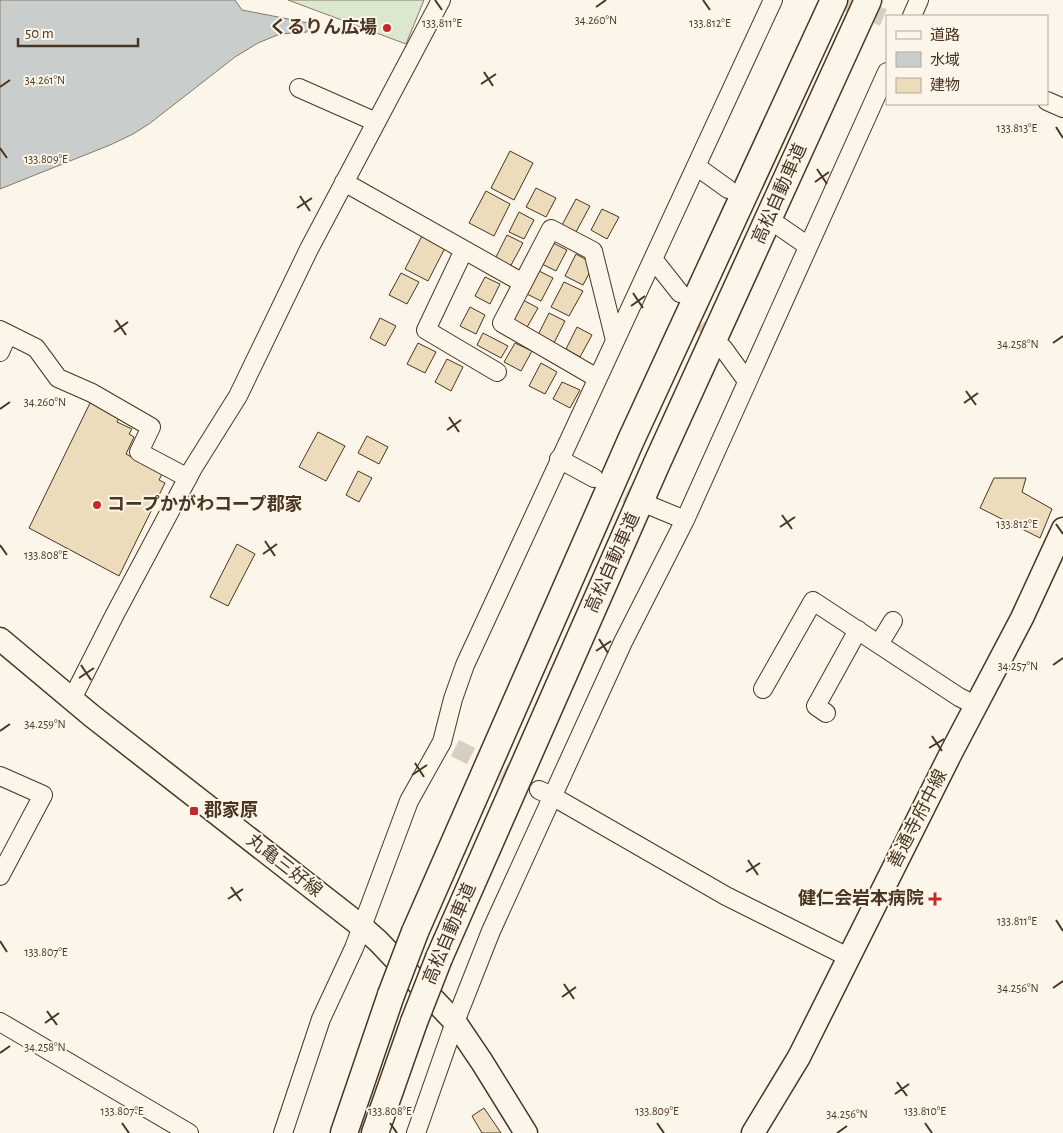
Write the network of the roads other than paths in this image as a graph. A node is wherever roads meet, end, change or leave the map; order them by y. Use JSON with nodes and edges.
{"nodes":[{"id":1,"x":441,"y":0,"type":"edge"},
{"id":2,"x":773,"y":0,"type":"edge"},
{"id":3,"x":834,"y":0,"type":"edge"},
{"id":4,"x":868,"y":0,"type":"edge"},
{"id":5,"x":918,"y":0,"type":"edge"},
{"id":6,"x":912,"y":15,"type":"edge"},
{"id":7,"x":886,"y":74,"type":"edge"},
{"id":8,"x":300,"y":88,"type":"dead end"},
{"id":9,"x":1048,"y":101,"type":"edge"},
{"id":10,"x":1063,"y":108,"type":"edge"},
{"id":11,"x":376,"y":122,"type":"junction"},
{"id":12,"x":696,"y":166,"type":"junction"},
{"id":13,"x":344,"y":182,"type":"junction"},
{"id":14,"x":728,"y":190,"type":"dead end"},
{"id":15,"x":779,"y":226,"type":"dead end"},
{"id":16,"x":808,"y":246,"type":"junction"},
{"id":17,"x":464,"y":250,"type":"junction"},
{"id":18,"x":653,"y":259,"type":"junction"},
{"id":19,"x":523,"y":284,"type":"junction"},
{"id":20,"x":680,"y":293,"type":"tunnel mouth"},
{"id":21,"x":4,"y":332,"type":"edge"},
{"id":22,"x":615,"y":340,"type":"junction"},
{"id":23,"x":723,"y":348,"type":"tunnel mouth"},
{"id":24,"x":0,"y":352,"type":"edge"},
{"id":25,"x":497,"y":372,"type":"dead end"},
{"id":26,"x":597,"y":378,"type":"junction"},
{"id":27,"x":747,"y":381,"type":"junction"},
{"id":28,"x":559,"y":459,"type":"junction"},
{"id":29,"x":188,"y":478,"type":"junction"},
{"id":30,"x":594,"y":478,"type":"tunnel mouth"},
{"id":31,"x":651,"y":506,"type":"tunnel mouth"},
{"id":32,"x":685,"y":520,"type":"junction"},
{"id":33,"x":1063,"y":529,"type":"edge"},
{"id":34,"x":893,"y":621,"type":"dead end"},
{"id":35,"x":858,"y":630,"type":"junction"},
{"id":36,"x":0,"y":639,"type":"edge"},
{"id":37,"x":879,"y":644,"type":"junction"},
{"id":38,"x":763,"y":689,"type":"dead end"},
{"id":39,"x":72,"y":699,"type":"junction"},
{"id":40,"x":977,"y":706,"type":"junction"},
{"id":41,"x":826,"y":713,"type":"dead end"},
{"id":42,"x":0,"y":776,"type":"edge"},
{"id":43,"x":546,"y":793,"type":"junction"},
{"id":44,"x":0,"y":876,"type":"edge"},
{"id":45,"x":362,"y":926,"type":"junction"},
{"id":46,"x":848,"y":957,"type":"junction"},
{"id":47,"x":0,"y":1022,"type":"edge"},
{"id":48,"x":455,"y":1022,"type":"junction"},
{"id":49,"x":189,"y":1133,"type":"edge"},
{"id":50,"x":283,"y":1133,"type":"edge"},
{"id":51,"x":344,"y":1133,"type":"edge"},
{"id":52,"x":376,"y":1133,"type":"edge"},
{"id":53,"x":416,"y":1133,"type":"edge"},
{"id":54,"x":526,"y":1133,"type":"edge"},
{"id":55,"x":753,"y":1133,"type":"edge"}],
"edges":[{"from":1,"to":11,"type":"street"},
{"from":2,"to":12,"type":"street"},
{"from":3,"to":51,"type":"highway","name":"高松自動車道","bridge":true},
{"from":4,"to":52,"type":"highway","name":"高松自動車道","bridge":true},
{"from":5,"to":6,"type":"street"},
{"from":7,"to":16,"type":"street"},
{"from":8,"to":11,"type":"street"},
{"from":9,"to":10,"type":"street"},
{"from":11,"to":13,"type":"street"},
{"from":12,"to":14,"type":"street"},
{"from":12,"to":18,"type":"street"},
{"from":13,"to":17,"type":"street"},
{"from":13,"to":29,"type":"street"},
{"from":15,"to":16,"type":"street"},
{"from":16,"to":27,"type":"street"},
{"from":17,"to":19,"type":"street"},
{"from":17,"to":25,"type":"street"},
{"from":18,"to":20,"type":"street"},
{"from":18,"to":22,"type":"street"},
{"from":19,"to":22,"type":"street"},
{"from":19,"to":26,"type":"street"},
{"from":21,"to":24,"type":"street"},
{"from":21,"to":29,"type":"street"},
{"from":22,"to":26,"type":"street"},
{"from":23,"to":27,"type":"street"},
{"from":26,"to":28,"type":"street"},
{"from":27,"to":32,"type":"street"},
{"from":28,"to":30,"type":"street"},
{"from":28,"to":45,"type":"street"},
{"from":29,"to":39,"type":"street"},
{"from":31,"to":32,"type":"street"},
{"from":32,"to":43,"type":"street"},
{"from":33,"to":40,"type":"main road","name":"善通寺府中線"},
{"from":34,"to":37,"type":"street"},
{"from":35,"to":37,"type":"street"},
{"from":35,"to":38,"type":"street"},
{"from":35,"to":41,"type":"street"},
{"from":36,"to":39,"type":"main road","name":"丸亀三好線"},
{"from":37,"to":40,"type":"street"},
{"from":39,"to":45,"type":"main road","name":"丸亀三好線"},
{"from":40,"to":46,"type":"main road","name":"善通寺府中線"},
{"from":42,"to":44,"type":"street"},
{"from":43,"to":46,"type":"street"},
{"from":43,"to":48,"type":"street"},
{"from":45,"to":48,"type":"main road","name":"丸亀三好線"},
{"from":45,"to":50,"type":"street"},
{"from":46,"to":55,"type":"main road","name":"善通寺府中線"},
{"from":47,"to":49,"type":"street"},
{"from":48,"to":53,"type":"street"},
{"from":48,"to":54,"type":"main road","name":"丸亀三好線"}]}
